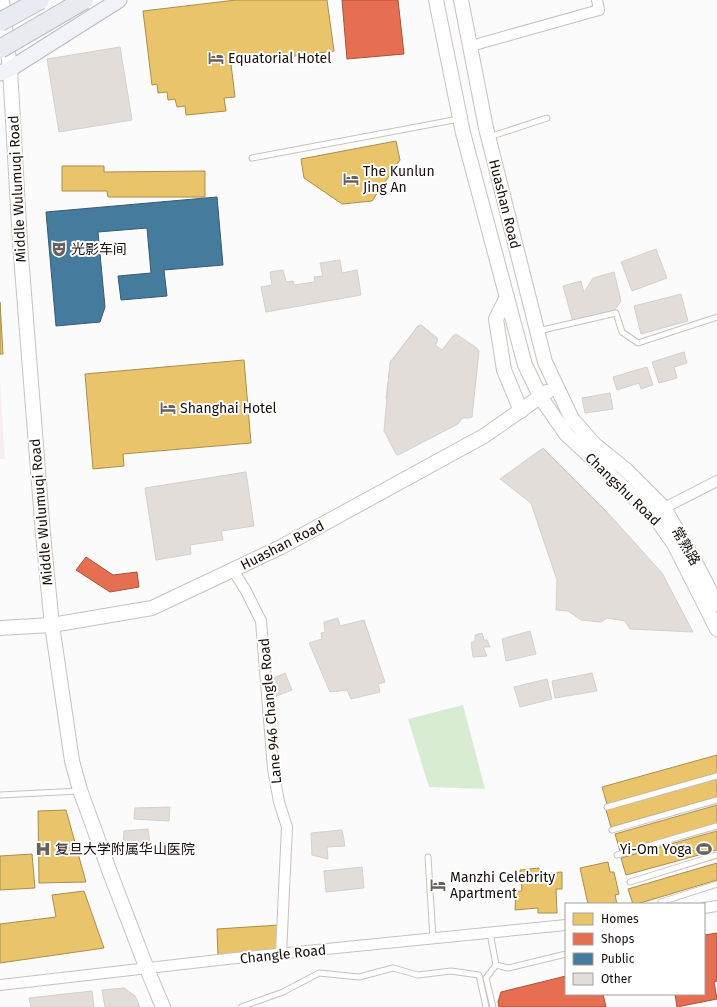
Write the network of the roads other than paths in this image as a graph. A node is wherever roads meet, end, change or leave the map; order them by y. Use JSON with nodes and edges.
{"nodes":[{"id":1,"x":2,"y":0,"type":"edge"},
{"id":2,"x":40,"y":0,"type":"edge"},
{"id":3,"x":84,"y":0,"type":"edge"},
{"id":4,"x":119,"y":0,"type":"edge"},
{"id":5,"x":436,"y":0,"type":"edge"},
{"id":6,"x":461,"y":0,"type":"edge"},
{"id":7,"x":597,"y":0,"type":"edge"},
{"id":8,"x":0,"y":22,"type":"edge"},
{"id":9,"x":471,"y":46,"type":"junction"},
{"id":10,"x":0,"y":49,"type":"edge"},
{"id":11,"x":5,"y":71,"type":"edge"},
{"id":12,"x":547,"y":118,"type":"dead end"},
{"id":13,"x":460,"y":119,"type":"junction"},
{"id":14,"x":488,"y":137,"type":"junction"},
{"id":15,"x":252,"y":158,"type":"dead end"},
{"id":16,"x":507,"y":297,"type":"junction"},
{"id":17,"x":717,"y":317,"type":"edge"},
{"id":18,"x":537,"y":331,"type":"junction"},
{"id":19,"x":556,"y":384,"type":"junction"},
{"id":20,"x":541,"y":398,"type":"junction"},
{"id":21,"x":521,"y":411,"type":"junction"},
{"id":22,"x":717,"y":481,"type":"edge"},
{"id":23,"x":660,"y":513,"type":"junction"},
{"id":24,"x":681,"y":557,"type":"junction"},
{"id":25,"x":233,"y":570,"type":"junction"},
{"id":26,"x":714,"y":608,"type":"edge"},
{"id":27,"x":52,"y":625,"type":"junction"},
{"id":28,"x":0,"y":628,"type":"edge"},
{"id":29,"x":717,"y":629,"type":"edge"},
{"id":30,"x":717,"y":776,"type":"edge"},
{"id":31,"x":80,"y":790,"type":"junction"},
{"id":32,"x":0,"y":795,"type":"edge"},
{"id":33,"x":717,"y":800,"type":"edge"},
{"id":34,"x":607,"y":807,"type":"dead end"},
{"id":35,"x":717,"y":826,"type":"edge"},
{"id":36,"x":612,"y":830,"type":"dead end"},
{"id":37,"x":617,"y":855,"type":"dead end"},
{"id":38,"x":717,"y":855,"type":"edge"},
{"id":39,"x":428,"y":857,"type":"dead end"},
{"id":40,"x":630,"y":882,"type":"dead end"},
{"id":41,"x":717,"y":884,"type":"edge"},
{"id":42,"x":662,"y":902,"type":"dead end"},
{"id":43,"x":717,"y":906,"type":"edge"},
{"id":44,"x":705,"y":908,"type":"edge"},
{"id":45,"x":565,"y":925,"type":"edge"},
{"id":46,"x":490,"y":933,"type":"junction"},
{"id":47,"x":434,"y":939,"type":"junction"},
{"id":48,"x":282,"y":954,"type":"junction"},
{"id":49,"x":565,"y":954,"type":"edge"},
{"id":50,"x":496,"y":965,"type":"junction"},
{"id":51,"x":146,"y":969,"type":"junction"},
{"id":52,"x":0,"y":985,"type":"edge"},
{"id":53,"x":163,"y":1007,"type":"edge"},
{"id":54,"x":241,"y":1007,"type":"edge"},
{"id":55,"x":486,"y":1007,"type":"edge"},
{"id":56,"x":493,"y":1007,"type":"edge"}],
"edges":[{"from":1,"to":11,"type":"main road","name":"Middle Wulumuqi Road"},
{"from":2,"to":8,"type":"highway","bridge":true},
{"from":3,"to":10,"type":"highway","bridge":true},
{"from":4,"to":11,"type":"main road"},
{"from":5,"to":13,"type":"main road","name":"Huashan Road"},
{"from":6,"to":9,"type":"main road","name":"Huashan Road"},
{"from":7,"to":9,"type":"street"},
{"from":9,"to":14,"type":"main road","name":"Huashan Road"},
{"from":11,"to":27,"type":"main road","name":"Middle Wulumuqi Road"},
{"from":12,"to":14,"type":"lane"},
{"from":13,"to":15,"type":"lane"},
{"from":13,"to":16,"type":"main road","name":"Huashan Road"},
{"from":14,"to":18,"type":"main road","name":"Huashan Road"},
{"from":16,"to":20,"type":"main road","name":"Huashan Road"},
{"from":16,"to":21,"type":"main road"},
{"from":17,"to":18,"type":"lane"},
{"from":18,"to":19,"type":"main road","name":"Huashan Road"},
{"from":19,"to":20,"type":"main road","name":"Huashan Road"},
{"from":19,"to":23,"type":"main road","name":"常熟路"},
{"from":20,"to":21,"type":"main road","name":"Huashan Road"},
{"from":20,"to":23,"type":"main road","name":"Changshu Road"},
{"from":20,"to":24,"type":"main road","name":"常熟路"},
{"from":21,"to":25,"type":"main road","name":"Huashan Road"},
{"from":22,"to":23,"type":"street"},
{"from":23,"to":24,"type":"main road","name":"Changshu Road"},
{"from":23,"to":26,"type":"main road","name":"常熟路"},
{"from":24,"to":26,"type":"main road","name":"Changshu Road"},
{"from":25,"to":27,"type":"main road","name":"Huashan Road"},
{"from":25,"to":48,"type":"street","name":"Lane 946 Changle Road"},
{"from":26,"to":29,"type":"main road","name":"Changshu Road"},
{"from":27,"to":28,"type":"main road","name":"Huashan Road"},
{"from":27,"to":31,"type":"main road","name":"Middle Wulumuqi Road"},
{"from":30,"to":34,"type":"lane"},
{"from":31,"to":32,"type":"lane"},
{"from":31,"to":51,"type":"main road","name":"Middle Wulumuqi Road"},
{"from":33,"to":36,"type":"lane"},
{"from":35,"to":37,"type":"lane"},
{"from":38,"to":40,"type":"lane"},
{"from":39,"to":47,"type":"lane"},
{"from":41,"to":42,"type":"lane"},
{"from":43,"to":44,"type":"street"},
{"from":45,"to":46,"type":"street","name":"Changle Road"},
{"from":46,"to":47,"type":"street","name":"Changle Road"},
{"from":46,"to":50,"type":"lane"},
{"from":47,"to":48,"type":"street","name":"Changle Road"},
{"from":48,"to":51,"type":"street","name":"Changle Road"},
{"from":49,"to":50,"type":"lane"},
{"from":50,"to":56,"type":"lane"},
{"from":51,"to":52,"type":"street","name":"Changle Road"},
{"from":51,"to":53,"type":"main road","name":"Middle Wulumuqi Road"},
{"from":54,"to":55,"type":"lane"}]}
